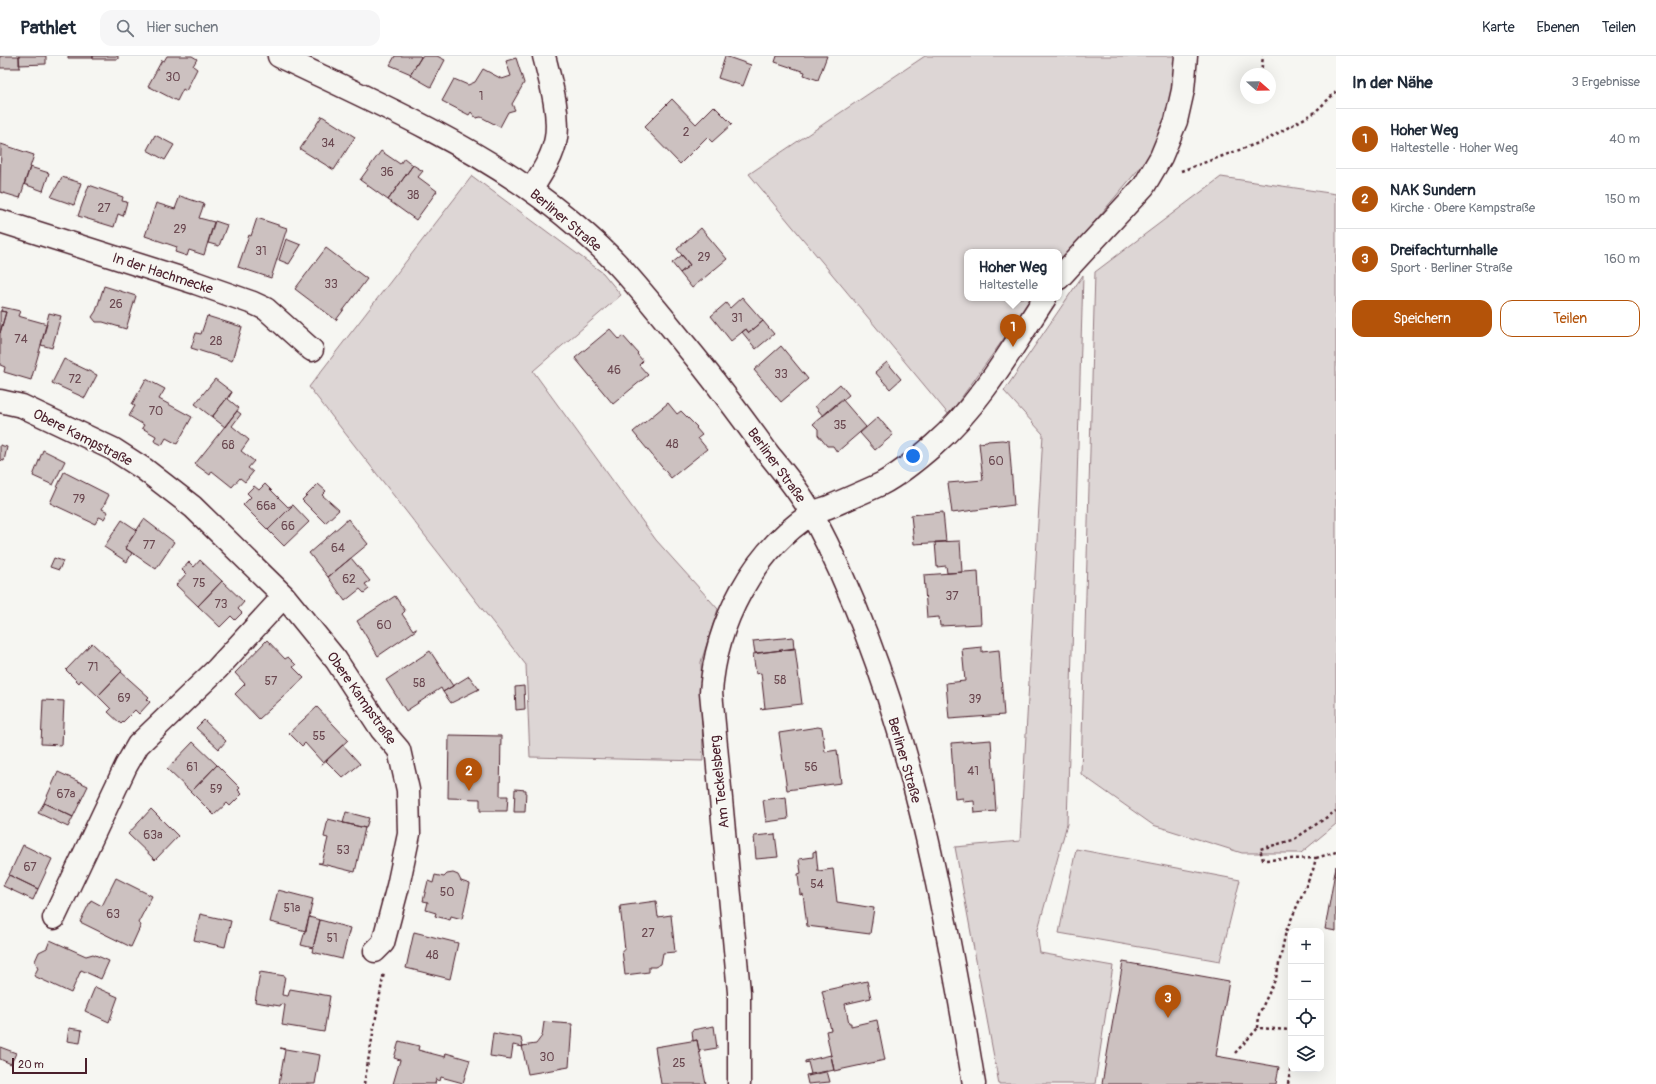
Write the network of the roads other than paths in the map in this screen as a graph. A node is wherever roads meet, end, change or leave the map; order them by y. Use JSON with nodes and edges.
{"nodes":[{"id":1,"x":279,"y":56,"type":"edge"},
{"id":2,"x":544,"y":56,"type":"edge"},
{"id":3,"x":1186,"y":56,"type":"edge"},
{"id":4,"x":531,"y":190,"type":"junction"},
{"id":5,"x":0,"y":221,"type":"edge"},
{"id":6,"x":1062,"y":275,"type":"edge"},
{"id":7,"x":1043,"y":301,"type":"edge"},
{"id":8,"x":312,"y":350,"type":"dead end"},
{"id":9,"x":0,"y":401,"type":"edge"},
{"id":10,"x":812,"y":513,"type":"junction"},
{"id":11,"x":284,"y":596,"type":"junction"},
{"id":12,"x":54,"y":918,"type":"dead end"},
{"id":13,"x":379,"y":947,"type":"road end"},
{"id":14,"x":739,"y":1084,"type":"edge"},
{"id":15,"x":974,"y":1084,"type":"edge"}],
"edges":[{"from":1,"to":4,"type":"street","name":"Berliner Straße"},
{"from":2,"to":4,"type":"street"},
{"from":3,"to":6,"type":"street"},
{"from":4,"to":10,"type":"street","name":"Berliner Straße"},
{"from":5,"to":8,"type":"street","name":"In der Hachmecke"},
{"from":7,"to":10,"type":"street","name":"Am Teckelsberg"},
{"from":9,"to":11,"type":"street","name":"Obere Kampstraße"},
{"from":10,"to":14,"type":"street","name":"Am Teckelsberg"},
{"from":10,"to":15,"type":"street","name":"Berliner Straße"},
{"from":11,"to":12,"type":"street"},
{"from":11,"to":13,"type":"street","name":"Obere Kampstraße"}]}
